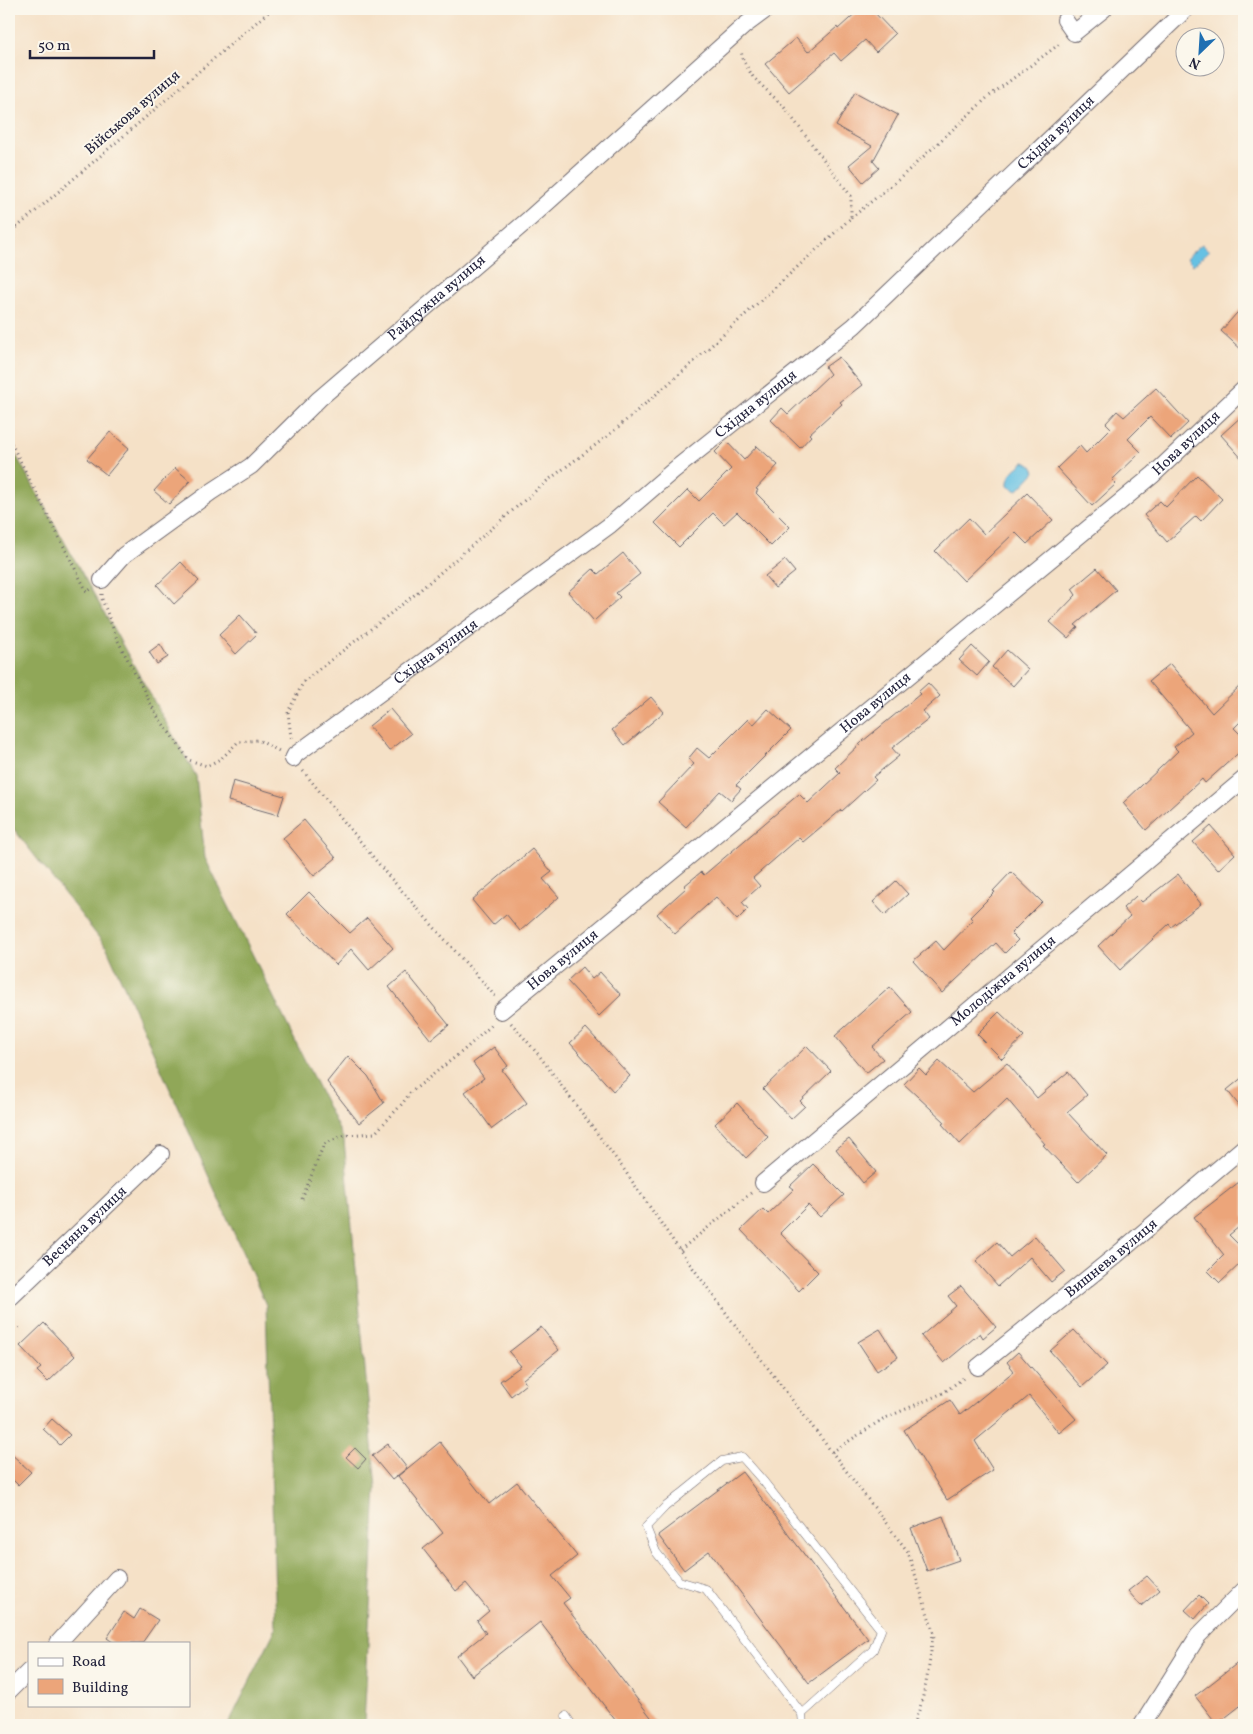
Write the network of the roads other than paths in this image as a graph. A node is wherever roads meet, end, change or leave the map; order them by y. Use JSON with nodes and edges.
{"nodes":[{"id":1,"x":767,"y":9,"type":"edge"},
{"id":2,"x":1104,"y":9,"type":"edge"},
{"id":3,"x":1186,"y":9,"type":"edge"},
{"id":4,"x":1069,"y":27,"type":"road end"},
{"id":5,"x":1244,"y":388,"type":"edge"},
{"id":6,"x":102,"y":580,"type":"road end"},
{"id":7,"x":292,"y":759,"type":"road end"},
{"id":8,"x":1244,"y":779,"type":"edge"},
{"id":9,"x":501,"y":1011,"type":"road end"},
{"id":10,"x":1244,"y":1147,"type":"edge"},
{"id":11,"x":161,"y":1154,"type":"dead end"},
{"id":12,"x":763,"y":1183,"type":"road end"},
{"id":13,"x":9,"y":1299,"type":"edge"},
{"id":14,"x":978,"y":1367,"type":"road end"},
{"id":15,"x":117,"y":1578,"type":"dead end"},
{"id":16,"x":1244,"y":1590,"type":"edge"},
{"id":17,"x":59,"y":1642,"type":"edge"},
{"id":18,"x":28,"y":1673,"type":"edge"},
{"id":19,"x":9,"y":1691,"type":"edge"},
{"id":20,"x":802,"y":1714,"type":"junction"},
{"id":21,"x":566,"y":1716,"type":"dead end"},
{"id":22,"x":572,"y":1725,"type":"edge"},
{"id":23,"x":803,"y":1725,"type":"edge"},
{"id":24,"x":1142,"y":1725,"type":"edge"}],
"edges":[{"from":1,"to":6,"type":"street","name":"Райдужна вулиця"},
{"from":2,"to":4,"type":"street"},
{"from":3,"to":7,"type":"street","name":"Східна вулиця"},
{"from":5,"to":9,"type":"street","name":"Нова вулиця"},
{"from":8,"to":12,"type":"street","name":"Молодіжна вулиця"},
{"from":10,"to":14,"type":"street","name":"Вишнева вулиця"},
{"from":11,"to":13,"type":"street","name":"Весняна вулиця"},
{"from":15,"to":17,"type":"street"},
{"from":16,"to":24,"type":"street"},
{"from":18,"to":19,"type":"street"},
{"from":20,"to":20,"type":"lane"},
{"from":20,"to":23,"type":"lane"},
{"from":21,"to":22,"type":"lane"}]}
